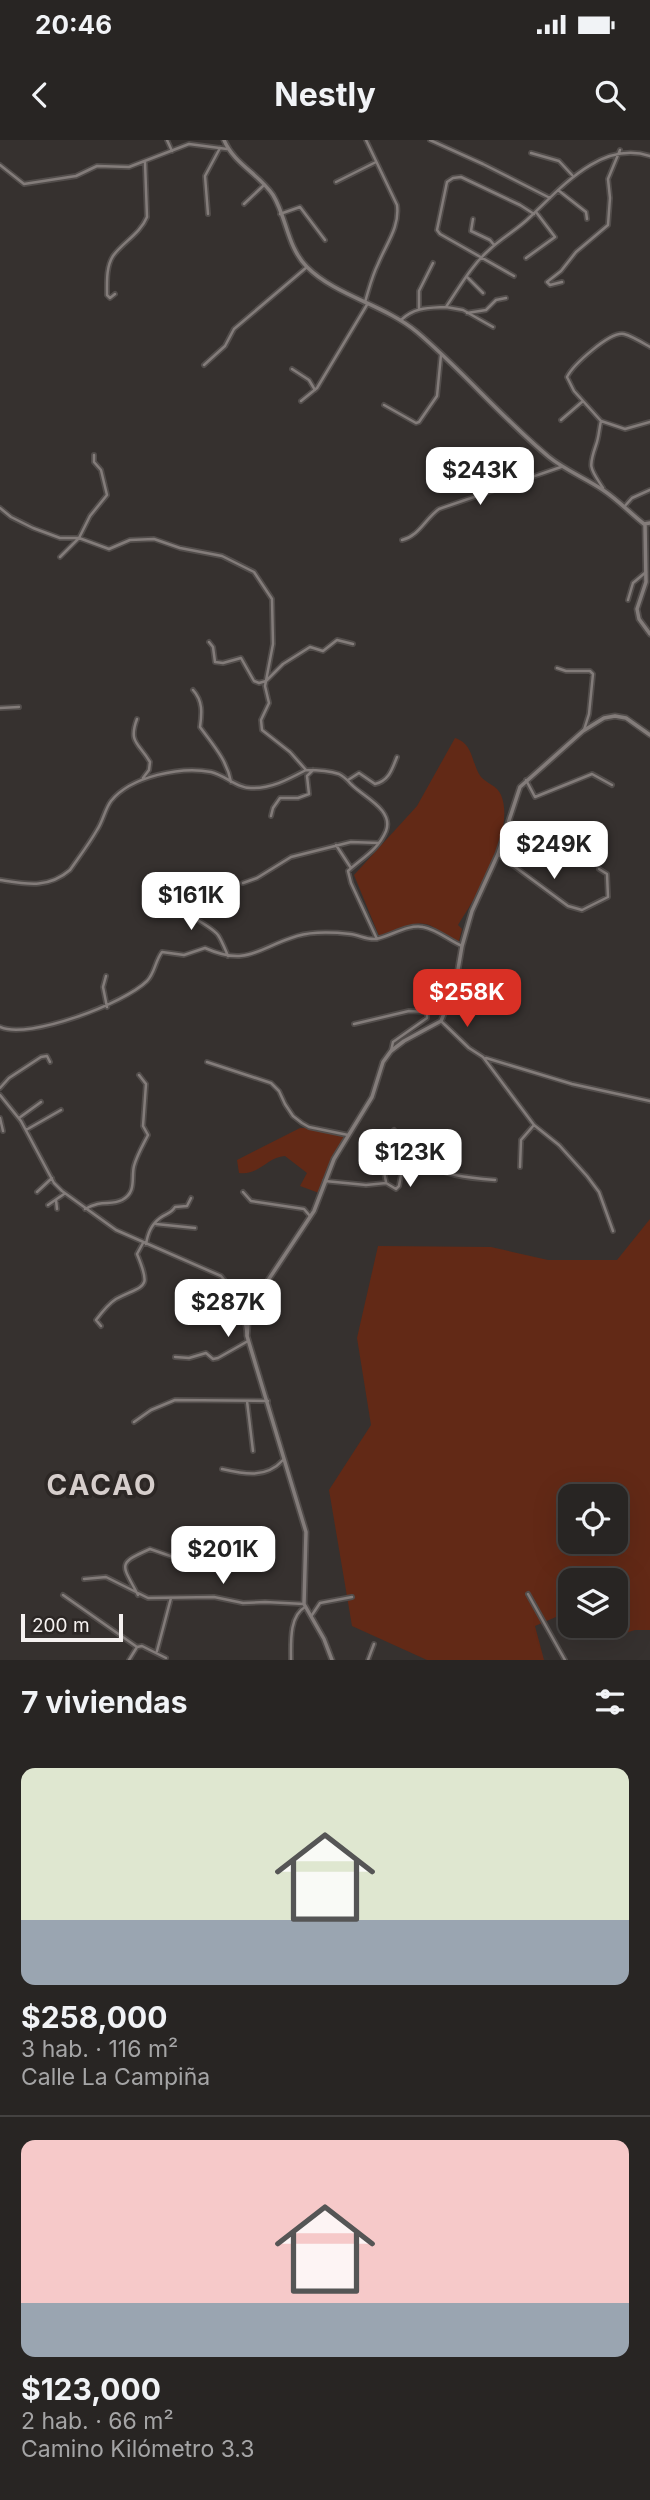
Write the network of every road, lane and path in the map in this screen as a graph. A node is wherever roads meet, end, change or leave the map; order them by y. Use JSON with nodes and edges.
{"nodes":[{"id":1,"x":167,"y":140,"type":"edge"},
{"id":2,"x":224,"y":140,"type":"edge"},
{"id":3,"x":366,"y":140,"type":"edge"},
{"id":4,"x":430,"y":140,"type":"edge"},
{"id":5,"x":188,"y":142,"type":"edge"},
{"id":6,"x":439,"y":142,"type":"edge"},
{"id":7,"x":220,"y":148,"type":"junction"},
{"id":8,"x":228,"y":149,"type":"junction"},
{"id":9,"x":620,"y":150,"type":"junction"},
{"id":10,"x":172,"y":151,"type":"junction"},
{"id":11,"x":531,"y":153,"type":"dead end"},
{"id":12,"x":650,"y":156,"type":"edge"},
{"id":13,"x":145,"y":162,"type":"junction"},
{"id":14,"x":376,"y":162,"type":"junction"},
{"id":15,"x":0,"y":165,"type":"edge"},
{"id":16,"x":572,"y":175,"type":"junction"},
{"id":17,"x":336,"y":182,"type":"dead end"},
{"id":18,"x":263,"y":186,"type":"junction"},
{"id":19,"x":558,"y":190,"type":"junction"},
{"id":20,"x":550,"y":198,"type":"junction"},
{"id":21,"x":244,"y":204,"type":"dead end"},
{"id":22,"x":535,"y":213,"type":"junction"},
{"id":23,"x":208,"y":214,"type":"dead end"},
{"id":24,"x":280,"y":214,"type":"junction"},
{"id":25,"x":473,"y":219,"type":"dead end"},
{"id":26,"x":587,"y":219,"type":"dead end"},
{"id":27,"x":325,"y":240,"type":"dead end"},
{"id":28,"x":494,"y":245,"type":"junction"},
{"id":29,"x":481,"y":258,"type":"junction"},
{"id":30,"x":526,"y":258,"type":"dead end"},
{"id":31,"x":433,"y":263,"type":"dead end"},
{"id":32,"x":307,"y":267,"type":"junction"},
{"id":33,"x":514,"y":276,"type":"dead end"},
{"id":34,"x":467,"y":277,"type":"junction"},
{"id":35,"x":562,"y":282,"type":"dead end"},
{"id":36,"x":483,"y":293,"type":"dead end"},
{"id":37,"x":115,"y":294,"type":"dead end"},
{"id":38,"x":506,"y":298,"type":"dead end"},
{"id":39,"x":367,"y":302,"type":"junction"},
{"id":40,"x":446,"y":307,"type":"junction"},
{"id":41,"x":419,"y":308,"type":"junction"},
{"id":42,"x":467,"y":313,"type":"junction"},
{"id":43,"x":401,"y":320,"type":"junction"},
{"id":44,"x":493,"y":327,"type":"dead end"},
{"id":45,"x":650,"y":347,"type":"edge"},
{"id":46,"x":441,"y":355,"type":"junction"},
{"id":47,"x":204,"y":365,"type":"dead end"},
{"id":48,"x":292,"y":369,"type":"dead end"},
{"id":49,"x":315,"y":390,"type":"junction"},
{"id":50,"x":301,"y":401,"type":"dead end"},
{"id":51,"x":583,"y":401,"type":"junction"},
{"id":52,"x":384,"y":405,"type":"dead end"},
{"id":53,"x":561,"y":420,"type":"dead end"},
{"id":54,"x":601,"y":421,"type":"junction"},
{"id":55,"x":650,"y":422,"type":"edge"},
{"id":56,"x":94,"y":455,"type":"dead end"},
{"id":57,"x":562,"y":466,"type":"junction"},
{"id":58,"x":650,"y":490,"type":"edge"},
{"id":59,"x":605,"y":491,"type":"junction"},
{"id":60,"x":624,"y":507,"type":"junction"},
{"id":61,"x":0,"y":508,"type":"edge"},
{"id":62,"x":648,"y":524,"type":"edge"},
{"id":63,"x":79,"y":538,"type":"junction"},
{"id":64,"x":402,"y":540,"type":"dead end"},
{"id":65,"x":60,"y":557,"type":"dead end"},
{"id":66,"x":646,"y":572,"type":"junction"},
{"id":67,"x":628,"y":600,"type":"dead end"},
{"id":68,"x":650,"y":634,"type":"edge"},
{"id":69,"x":209,"y":642,"type":"dead end"},
{"id":70,"x":353,"y":644,"type":"dead end"},
{"id":71,"x":557,"y":668,"type":"dead end"},
{"id":72,"x":266,"y":681,"type":"junction"},
{"id":73,"x":193,"y":690,"type":"dead end"},
{"id":74,"x":19,"y":707,"type":"dead end"},
{"id":75,"x":0,"y":708,"type":"edge"},
{"id":76,"x":138,"y":719,"type":"dead end"},
{"id":77,"x":583,"y":731,"type":"junction"},
{"id":78,"x":650,"y":735,"type":"edge"},
{"id":79,"x":397,"y":757,"type":"dead end"},
{"id":80,"x":306,"y":770,"type":"junction"},
{"id":81,"x":313,"y":770,"type":"junction"},
{"id":82,"x":143,"y":778,"type":"junction"},
{"id":83,"x":348,"y":780,"type":"junction"},
{"id":84,"x":526,"y":780,"type":"junction"},
{"id":85,"x":231,"y":782,"type":"junction"},
{"id":86,"x":612,"y":786,"type":"dead end"},
{"id":87,"x":271,"y":817,"type":"dead end"},
{"id":88,"x":379,"y":843,"type":"junction"},
{"id":89,"x":336,"y":845,"type":"junction"},
{"id":90,"x":498,"y":854,"type":"junction"},
{"id":91,"x":351,"y":868,"type":"junction"},
{"id":92,"x":599,"y":869,"type":"dead end"},
{"id":93,"x":0,"y":880,"type":"edge"},
{"id":94,"x":243,"y":883,"type":"dead end"},
{"id":95,"x":158,"y":901,"type":"dead end"},
{"id":96,"x":377,"y":939,"type":"junction"},
{"id":97,"x":462,"y":946,"type":"junction"},
{"id":98,"x":228,"y":956,"type":"junction"},
{"id":99,"x":106,"y":976,"type":"dead end"},
{"id":100,"x":107,"y":1007,"type":"junction"},
{"id":101,"x":441,"y":1021,"type":"junction"},
{"id":102,"x":354,"y":1024,"type":"dead end"},
{"id":103,"x":0,"y":1027,"type":"edge"},
{"id":104,"x":391,"y":1051,"type":"junction"},
{"id":105,"x":483,"y":1057,"type":"junction"},
{"id":106,"x":50,"y":1062,"type":"dead end"},
{"id":107,"x":207,"y":1062,"type":"dead end"},
{"id":108,"x":139,"y":1075,"type":"dead end"},
{"id":109,"x":0,"y":1088,"type":"edge"},
{"id":110,"x":0,"y":1095,"type":"edge"},
{"id":111,"x":4,"y":1101,"type":"junction"},
{"id":112,"x":650,"y":1101,"type":"edge"},
{"id":113,"x":41,"y":1102,"type":"dead end"},
{"id":114,"x":0,"y":1104,"type":"edge"},
{"id":115,"x":61,"y":1110,"type":"dead end"},
{"id":116,"x":0,"y":1118,"type":"edge"},
{"id":117,"x":19,"y":1118,"type":"junction"},
{"id":118,"x":534,"y":1125,"type":"junction"},
{"id":119,"x":26,"y":1130,"type":"junction"},
{"id":120,"x":394,"y":1130,"type":"dead end"},
{"id":121,"x":3,"y":1131,"type":"dead end"},
{"id":122,"x":348,"y":1135,"type":"junction"},
{"id":123,"x":520,"y":1167,"type":"dead end"},
{"id":124,"x":52,"y":1178,"type":"junction"},
{"id":125,"x":495,"y":1180,"type":"dead end"},
{"id":126,"x":325,"y":1181,"type":"junction"},
{"id":127,"x":386,"y":1183,"type":"junction"},
{"id":128,"x":37,"y":1192,"type":"dead end"},
{"id":129,"x":243,"y":1192,"type":"dead end"},
{"id":130,"x":64,"y":1194,"type":"junction"},
{"id":131,"x":191,"y":1198,"type":"dead end"},
{"id":132,"x":56,"y":1200,"type":"junction"},
{"id":133,"x":48,"y":1205,"type":"dead end"},
{"id":134,"x":57,"y":1209,"type":"dead end"},
{"id":135,"x":85,"y":1209,"type":"junction"},
{"id":136,"x":310,"y":1216,"type":"junction"},
{"id":137,"x":155,"y":1224,"type":"junction"},
{"id":138,"x":195,"y":1228,"type":"dead end"},
{"id":139,"x":614,"y":1231,"type":"dead end"},
{"id":140,"x":145,"y":1243,"type":"junction"},
{"id":141,"x":101,"y":1326,"type":"dead end"},
{"id":142,"x":247,"y":1336,"type":"junction"},
{"id":143,"x":174,"y":1357,"type":"dead end"},
{"id":144,"x":247,"y":1401,"type":"junction"},
{"id":145,"x":268,"y":1401,"type":"junction"},
{"id":146,"x":134,"y":1422,"type":"dead end"},
{"id":147,"x":253,"y":1451,"type":"dead end"},
{"id":148,"x":283,"y":1460,"type":"junction"},
{"id":149,"x":222,"y":1469,"type":"dead end"},
{"id":150,"x":182,"y":1560,"type":"dead end"},
{"id":151,"x":84,"y":1579,"type":"dead end"},
{"id":152,"x":528,"y":1594,"type":"dead end"},
{"id":153,"x":63,"y":1595,"type":"dead end"},
{"id":154,"x":138,"y":1595,"type":"junction"},
{"id":155,"x":352,"y":1597,"type":"dead end"},
{"id":156,"x":171,"y":1598,"type":"junction"},
{"id":157,"x":305,"y":1606,"type":"junction"},
{"id":158,"x":310,"y":1618,"type":"junction"},
{"id":159,"x":374,"y":1644,"type":"dead end"},
{"id":160,"x":137,"y":1647,"type":"junction"},
{"id":161,"x":157,"y":1651,"type":"junction"},
{"id":162,"x":166,"y":1658,"type":"dead end"},
{"id":163,"x":129,"y":1660,"type":"edge"},
{"id":164,"x":291,"y":1660,"type":"edge"},
{"id":165,"x":332,"y":1660,"type":"edge"},
{"id":166,"x":369,"y":1660,"type":"edge"},
{"id":167,"x":565,"y":1660,"type":"edge"}],
"edges":[{"from":1,"to":10,"type":"street"},
{"from":2,"to":8,"type":"street"},
{"from":3,"to":14,"type":"street"},
{"from":4,"to":6,"type":"street"},
{"from":5,"to":7,"type":"street"},
{"from":5,"to":10,"type":"street"},
{"from":6,"to":20,"type":"street"},
{"from":7,"to":8,"type":"street"},
{"from":7,"to":23,"type":"street"},
{"from":8,"to":18,"type":"street"},
{"from":9,"to":12,"type":"street"},
{"from":9,"to":16,"type":"street"},
{"from":9,"to":35,"type":"street"},
{"from":10,"to":13,"type":"street"},
{"from":11,"to":16,"type":"street"},
{"from":13,"to":15,"type":"street"},
{"from":13,"to":37,"type":"street"},
{"from":14,"to":17,"type":"street"},
{"from":14,"to":39,"type":"street"},
{"from":16,"to":19,"type":"street"},
{"from":18,"to":21,"type":"street"},
{"from":18,"to":24,"type":"street"},
{"from":19,"to":20,"type":"street"},
{"from":19,"to":26,"type":"street"},
{"from":20,"to":22,"type":"street"},
{"from":22,"to":28,"type":"street"},
{"from":22,"to":29,"type":"street"},
{"from":22,"to":30,"type":"street"},
{"from":24,"to":27,"type":"street"},
{"from":24,"to":32,"type":"street"},
{"from":25,"to":28,"type":"street"},
{"from":28,"to":29,"type":"street"},
{"from":29,"to":33,"type":"street"},
{"from":29,"to":34,"type":"street"},
{"from":31,"to":41,"type":"street"},
{"from":32,"to":39,"type":"street"},
{"from":32,"to":47,"type":"street"},
{"from":34,"to":36,"type":"street"},
{"from":34,"to":40,"type":"street"},
{"from":38,"to":42,"type":"street"},
{"from":39,"to":43,"type":"street"},
{"from":39,"to":49,"type":"street"},
{"from":40,"to":41,"type":"street"},
{"from":40,"to":42,"type":"street"},
{"from":41,"to":43,"type":"street"},
{"from":42,"to":44,"type":"street"},
{"from":43,"to":46,"type":"street"},
{"from":45,"to":51,"type":"street"},
{"from":46,"to":52,"type":"street"},
{"from":46,"to":57,"type":"street"},
{"from":48,"to":49,"type":"street"},
{"from":49,"to":50,"type":"street"},
{"from":51,"to":53,"type":"street"},
{"from":51,"to":54,"type":"street"},
{"from":54,"to":55,"type":"street"},
{"from":54,"to":59,"type":"street"},
{"from":56,"to":63,"type":"street"},
{"from":57,"to":59,"type":"street"},
{"from":57,"to":64,"type":"street"},
{"from":58,"to":60,"type":"street"},
{"from":59,"to":60,"type":"street"},
{"from":60,"to":62,"type":"street"},
{"from":61,"to":63,"type":"street"},
{"from":62,"to":66,"type":"street"},
{"from":63,"to":65,"type":"street"},
{"from":63,"to":72,"type":"street"},
{"from":66,"to":67,"type":"street"},
{"from":66,"to":68,"type":"street"},
{"from":69,"to":72,"type":"street"},
{"from":70,"to":72,"type":"street"},
{"from":71,"to":77,"type":"street"},
{"from":72,"to":80,"type":"street"},
{"from":73,"to":85,"type":"street"},
{"from":74,"to":75,"type":"street"},
{"from":76,"to":82,"type":"street"},
{"from":77,"to":78,"type":"street"},
{"from":77,"to":84,"type":"street"},
{"from":79,"to":83,"type":"street"},
{"from":80,"to":81,"type":"street"},
{"from":80,"to":85,"type":"street"},
{"from":81,"to":83,"type":"street"},
{"from":81,"to":87,"type":"street"},
{"from":82,"to":85,"type":"street"},
{"from":82,"to":93,"type":"street"},
{"from":83,"to":88,"type":"street"},
{"from":84,"to":86,"type":"street"},
{"from":84,"to":90,"type":"street"},
{"from":88,"to":89,"type":"street"},
{"from":88,"to":91,"type":"street"},
{"from":89,"to":91,"type":"street"},
{"from":89,"to":94,"type":"street"},
{"from":90,"to":92,"type":"street"},
{"from":90,"to":97,"type":"street"},
{"from":91,"to":96,"type":"street"},
{"from":95,"to":98,"type":"street"},
{"from":96,"to":97,"type":"street"},
{"from":96,"to":98,"type":"street"},
{"from":97,"to":101,"type":"street"},
{"from":98,"to":100,"type":"street"},
{"from":99,"to":100,"type":"street"},
{"from":100,"to":103,"type":"street"},
{"from":101,"to":104,"type":"street"},
{"from":101,"to":105,"type":"street"},
{"from":102,"to":104,"type":"street"},
{"from":104,"to":122,"type":"street"},
{"from":105,"to":112,"type":"street"},
{"from":105,"to":118,"type":"street"},
{"from":106,"to":109,"type":"street"},
{"from":107,"to":122,"type":"street"},
{"from":108,"to":135,"type":"street"},
{"from":110,"to":111,"type":"street"},
{"from":111,"to":114,"type":"street"},
{"from":111,"to":117,"type":"street"},
{"from":113,"to":117,"type":"street"},
{"from":115,"to":119,"type":"street"},
{"from":116,"to":121,"type":"street"},
{"from":117,"to":119,"type":"street"},
{"from":118,"to":123,"type":"street"},
{"from":118,"to":139,"type":"street"},
{"from":119,"to":124,"type":"street"},
{"from":120,"to":127,"type":"street"},
{"from":122,"to":126,"type":"street"},
{"from":124,"to":128,"type":"street"},
{"from":124,"to":130,"type":"street"},
{"from":125,"to":127,"type":"street"},
{"from":126,"to":127,"type":"street"},
{"from":126,"to":136,"type":"street"},
{"from":129,"to":136,"type":"street"},
{"from":130,"to":132,"type":"street"},
{"from":130,"to":135,"type":"street"},
{"from":131,"to":137,"type":"street"},
{"from":132,"to":133,"type":"street"},
{"from":132,"to":134,"type":"street"},
{"from":135,"to":140,"type":"street"},
{"from":136,"to":142,"type":"street"},
{"from":137,"to":138,"type":"street"},
{"from":137,"to":140,"type":"street"},
{"from":140,"to":141,"type":"street"},
{"from":140,"to":142,"type":"street"},
{"from":142,"to":143,"type":"street"},
{"from":142,"to":145,"type":"street"},
{"from":144,"to":145,"type":"street"},
{"from":144,"to":146,"type":"street"},
{"from":144,"to":147,"type":"street"},
{"from":145,"to":148,"type":"street"},
{"from":148,"to":149,"type":"street"},
{"from":148,"to":157,"type":"street"},
{"from":150,"to":154,"type":"street"},
{"from":151,"to":154,"type":"street"},
{"from":152,"to":167,"type":"street"},
{"from":153,"to":160,"type":"street"},
{"from":154,"to":156,"type":"street"},
{"from":155,"to":158,"type":"street"},
{"from":156,"to":157,"type":"street"},
{"from":156,"to":161,"type":"street"},
{"from":157,"to":158,"type":"street"},
{"from":157,"to":164,"type":"street"},
{"from":158,"to":165,"type":"street"},
{"from":159,"to":166,"type":"street"},
{"from":160,"to":161,"type":"street"},
{"from":160,"to":163,"type":"street"},
{"from":161,"to":162,"type":"street"}]}
